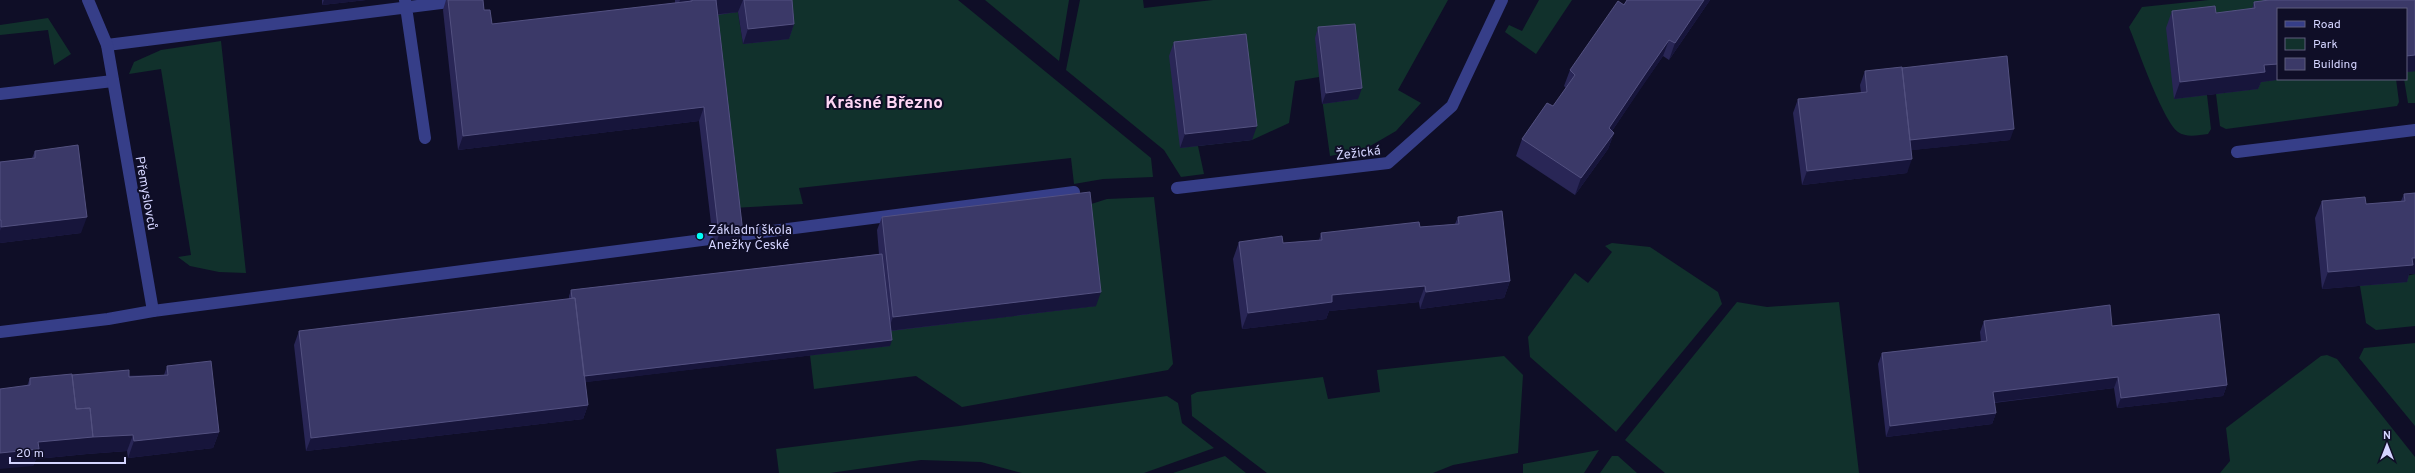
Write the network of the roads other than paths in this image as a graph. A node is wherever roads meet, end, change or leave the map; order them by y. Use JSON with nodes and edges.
{"nodes":[{"id":1,"x":88,"y":0,"type":"edge"},
{"id":2,"x":466,"y":0,"type":"edge"},
{"id":3,"x":1502,"y":0,"type":"edge"},
{"id":4,"x":406,"y":4,"type":"edge"},
{"id":5,"x":107,"y":45,"type":"junction"},
{"id":6,"x":113,"y":81,"type":"junction"},
{"id":7,"x":0,"y":94,"type":"edge"},
{"id":8,"x":2415,"y":130,"type":"edge"},
{"id":9,"x":425,"y":138,"type":"dead end"},
{"id":10,"x":2237,"y":152,"type":"dead end"},
{"id":11,"x":1177,"y":188,"type":"dead end"},
{"id":12,"x":1074,"y":192,"type":"edge"},
{"id":13,"x":153,"y":310,"type":"junction"},
{"id":14,"x":0,"y":332,"type":"edge"}],
"edges":[{"from":1,"to":5,"type":"street","name":"Přemyslovců"},
{"from":2,"to":4,"type":"street"},
{"from":3,"to":11,"type":"street","name":"Žežická"},
{"from":4,"to":5,"type":"street"},
{"from":4,"to":9,"type":"street"},
{"from":5,"to":6,"type":"street","name":"Přemyslovců"},
{"from":6,"to":7,"type":"street"},
{"from":6,"to":13,"type":"street","name":"Přemyslovců"},
{"from":8,"to":10,"type":"street"},
{"from":12,"to":13,"type":"street"},
{"from":13,"to":14,"type":"street"}]}
